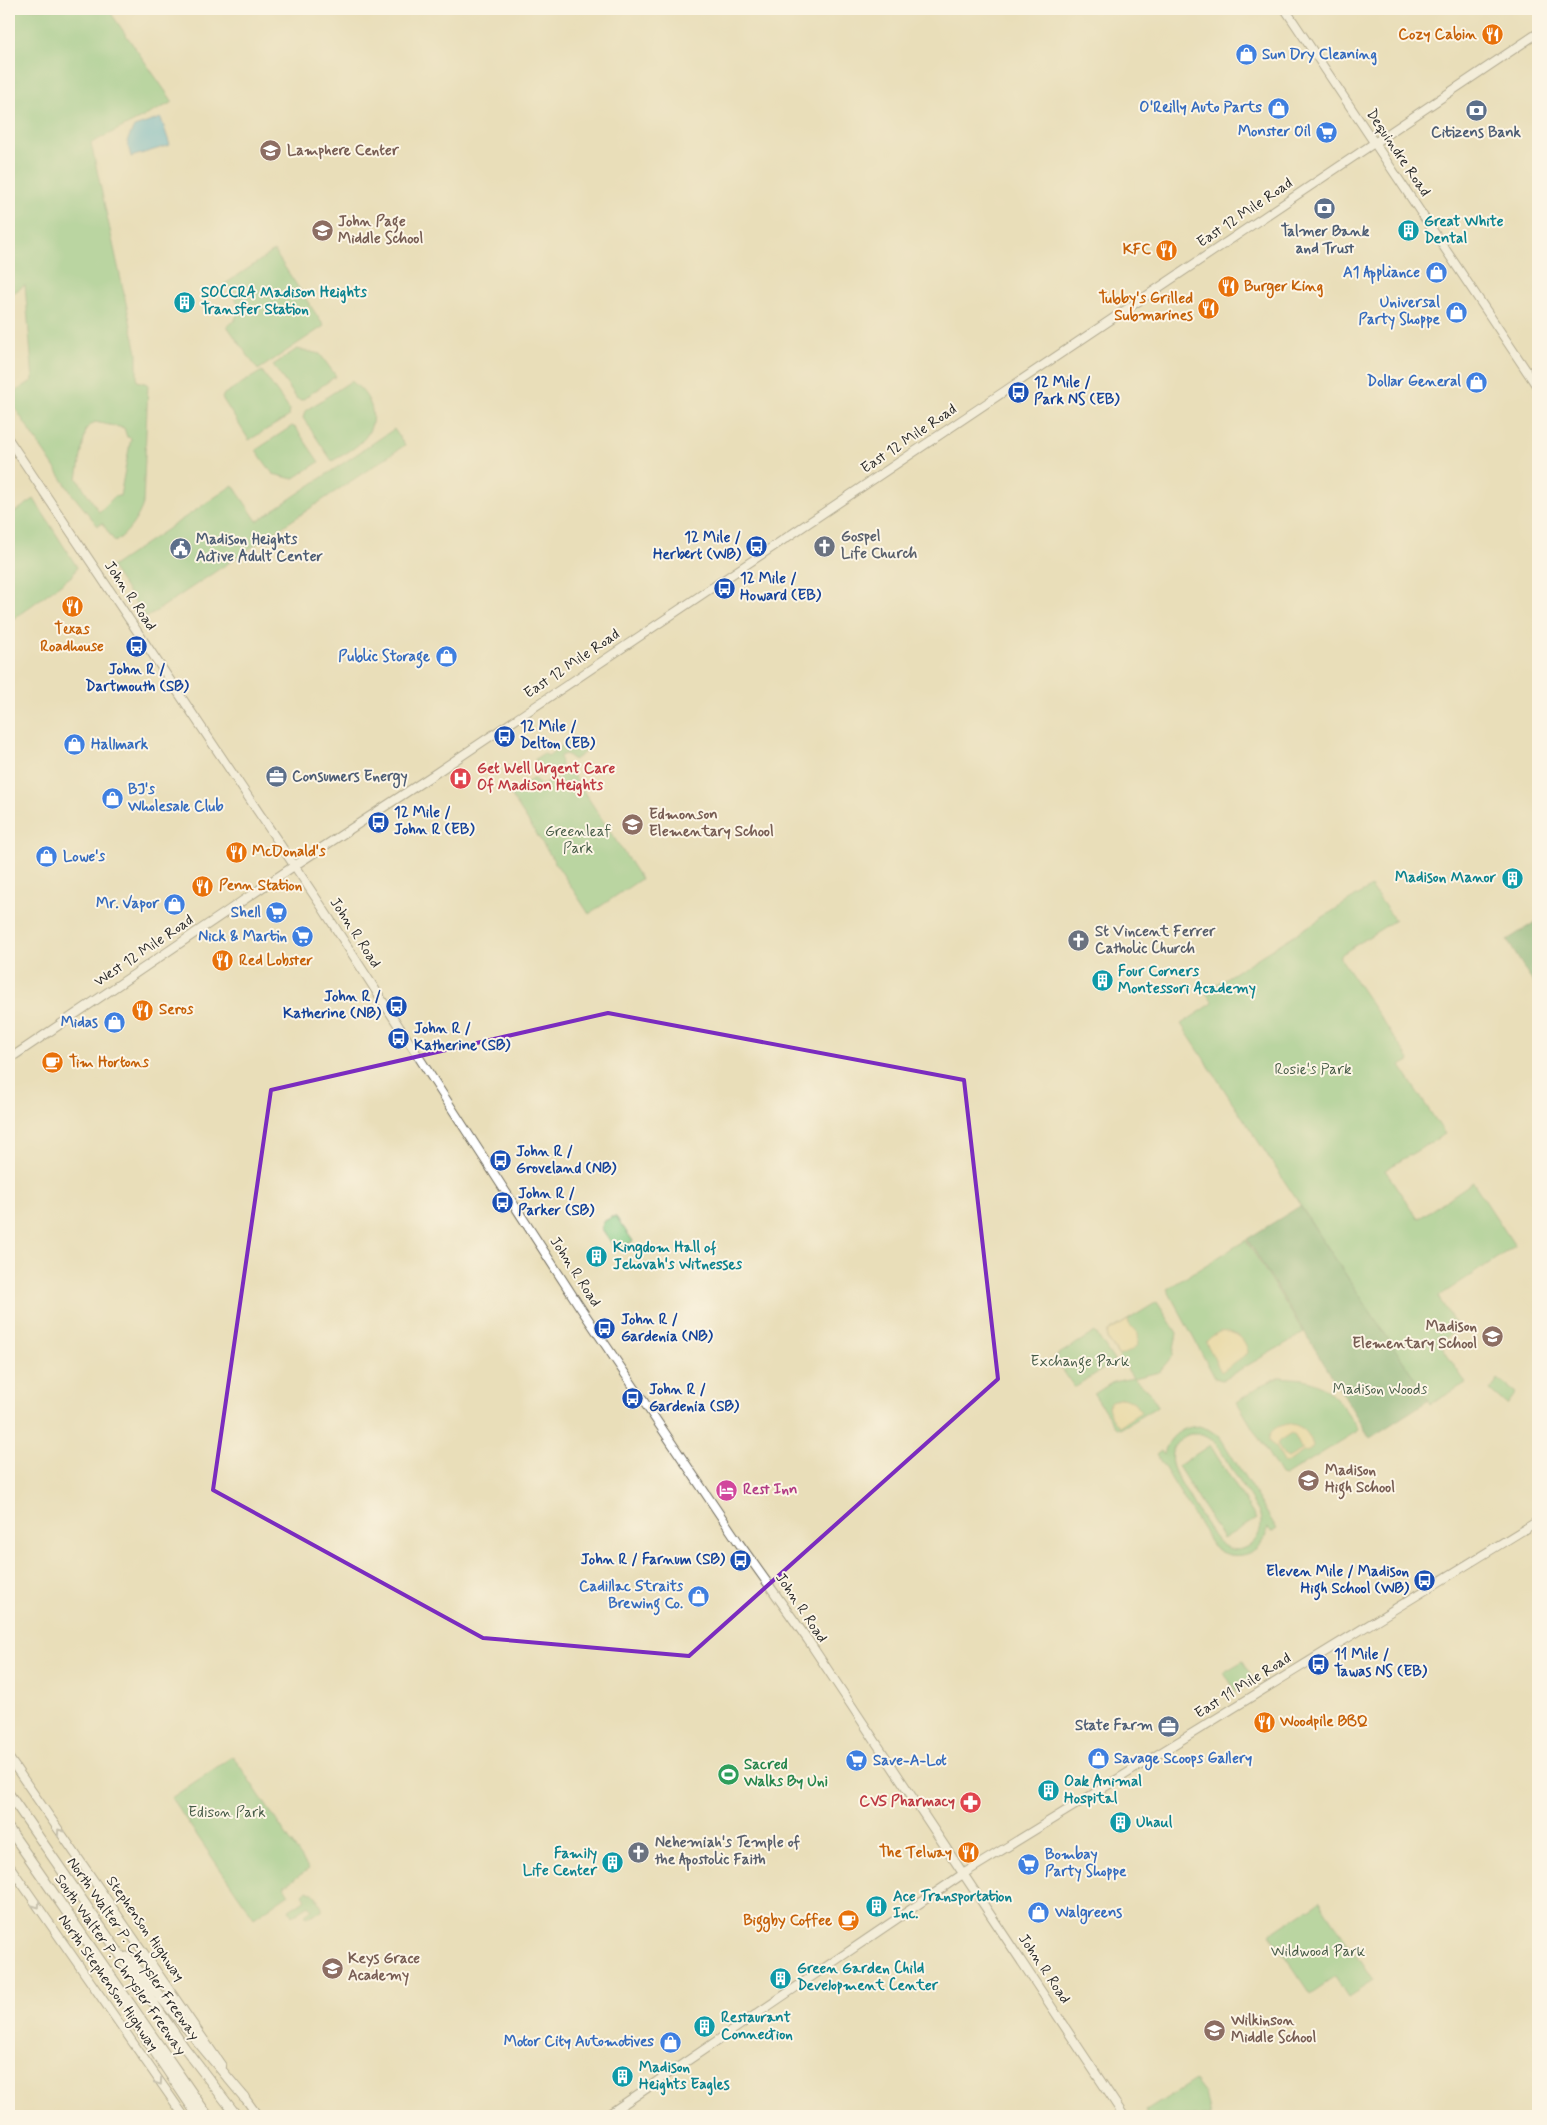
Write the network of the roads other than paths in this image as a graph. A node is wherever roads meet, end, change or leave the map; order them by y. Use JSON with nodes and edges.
{"nodes":[{"id":1,"x":1285,"y":9,"type":"edge"},
{"id":2,"x":1538,"y":33,"type":"edge"},
{"id":3,"x":1375,"y":143,"type":"junction"},
{"id":4,"x":1538,"y":388,"type":"edge"},
{"id":5,"x":9,"y":440,"type":"edge"},
{"id":6,"x":294,"y":866,"type":"junction"},
{"id":7,"x":9,"y":1059,"type":"edge"},
{"id":8,"x":1538,"y":1521,"type":"edge"},
{"id":9,"x":9,"y":1758,"type":"edge"},
{"id":10,"x":9,"y":1794,"type":"edge"},
{"id":11,"x":9,"y":1829,"type":"edge"},
{"id":12,"x":9,"y":1865,"type":"edge"},
{"id":13,"x":963,"y":1874,"type":"junction"},
{"id":14,"x":108,"y":1937,"type":"junction"},
{"id":15,"x":122,"y":1991,"type":"junction"},
{"id":16,"x":244,"y":2097,"type":"junction"},
{"id":17,"x":184,"y":2116,"type":"edge"},
{"id":18,"x":198,"y":2116,"type":"edge"},
{"id":19,"x":208,"y":2116,"type":"edge"},
{"id":20,"x":237,"y":2116,"type":"edge"},
{"id":21,"x":258,"y":2116,"type":"edge"},
{"id":22,"x":606,"y":2116,"type":"edge"},
{"id":23,"x":1124,"y":2116,"type":"edge"}],
"edges":[{"from":1,"to":3,"type":"main road","name":"Dequindre Road"},
{"from":2,"to":3,"type":"main road","name":"East 12 Mile Road"},
{"from":3,"to":4,"type":"main road","name":"Dequindre Road"},
{"from":3,"to":6,"type":"main road","name":"East 12 Mile Road"},
{"from":5,"to":6,"type":"main road","name":"John R Road"},
{"from":6,"to":7,"type":"main road","name":"West 12 Mile Road"},
{"from":6,"to":13,"type":"main road","name":"John R Road"},
{"from":8,"to":13,"type":"main road","name":"East 11 Mile Road"},
{"from":16,"to":9,"type":"main road","name":"Stephenson Highway","one_way":true},
{"from":10,"to":14,"type":"highway","name":"North Walter P. Chrysler Freeway"},
{"from":11,"to":15,"type":"highway","name":"South Walter P. Chrysler Freeway"},
{"from":12,"to":17,"type":"main road","name":"North Stephenson Highway","one_way":true},
{"from":13,"to":22,"type":"main road","name":"East 11 Mile Road"},
{"from":13,"to":23,"type":"main road","name":"John R Road"},
{"from":14,"to":16,"type":"highway"},
{"from":14,"to":20,"type":"highway","name":"North Walter P. Chrysler Freeway"},
{"from":15,"to":18,"type":"highway"},
{"from":15,"to":19,"type":"highway","name":"South Walter P. Chrysler Freeway"},
{"from":16,"to":21,"type":"main road","name":"Stephenson Highway"}]}
